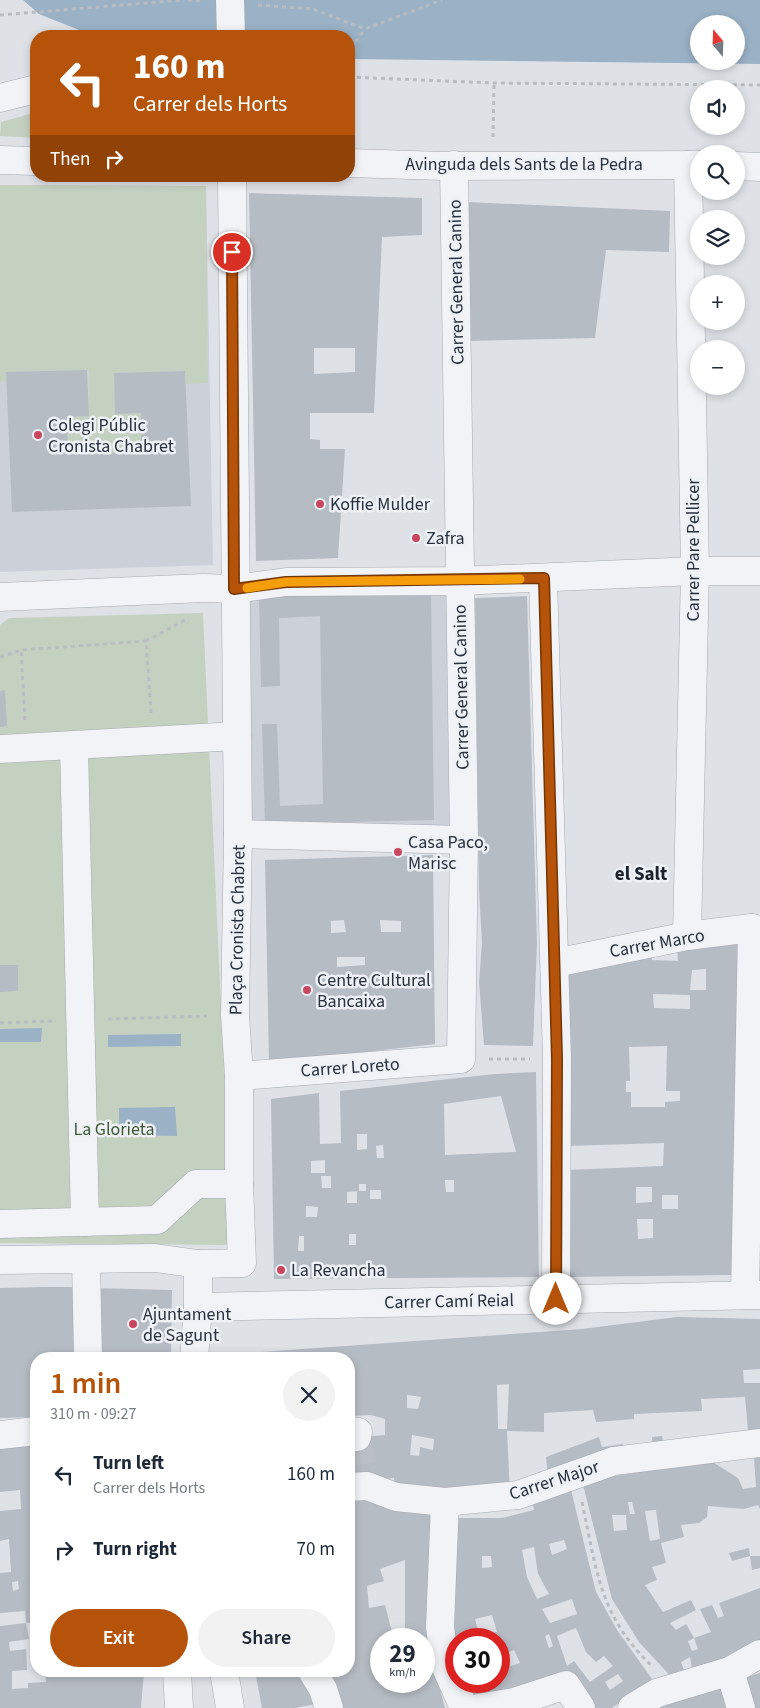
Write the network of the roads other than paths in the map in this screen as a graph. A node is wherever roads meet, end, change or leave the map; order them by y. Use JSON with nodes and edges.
{"nodes":[{"id":1,"x":231,"y":2,"type":"edge"},
{"id":2,"x":231,"y":30,"type":"edge"},
{"id":3,"x":30,"y":90,"type":"edge"},
{"id":4,"x":0,"y":98,"type":"edge"},
{"id":5,"x":0,"y":160,"type":"edge"},
{"id":6,"x":30,"y":161,"type":"edge"},
{"id":7,"x":355,"y":163,"type":"edge"},
{"id":8,"x":454,"y":165,"type":"junction"},
{"id":9,"x":690,"y":165,"type":"edge"},
{"id":10,"x":745,"y":166,"type":"edge"},
{"id":11,"x":760,"y":167,"type":"edge"},
{"id":12,"x":232,"y":182,"type":"edge"},
{"id":13,"x":693,"y":200,"type":"edge"},
{"id":14,"x":695,"y":571,"type":"junction"},
{"id":15,"x":760,"y":571,"type":"edge"},
{"id":16,"x":544,"y":578,"type":"junction"},
{"id":17,"x":459,"y":581,"type":"junction"},
{"id":18,"x":234,"y":589,"type":"junction"},
{"id":19,"x":0,"y":597,"type":"edge"},
{"id":20,"x":237,"y":736,"type":"junction"},
{"id":21,"x":74,"y":746,"type":"junction"},
{"id":22,"x":0,"y":749,"type":"edge"},
{"id":23,"x":238,"y":834,"type":"junction"},
{"id":24,"x":464,"y":840,"type":"junction"},
{"id":25,"x":756,"y":929,"type":"edge"},
{"id":26,"x":687,"y":936,"type":"junction"},
{"id":27,"x":555,"y":963,"type":"junction"},
{"id":28,"x":461,"y":1059,"type":"joint"},
{"id":29,"x":239,"y":1076,"type":"junction"},
{"id":30,"x":239,"y":1184,"type":"junction"},
{"id":31,"x":85,"y":1222,"type":"junction"},
{"id":32,"x":0,"y":1224,"type":"edge"},
{"id":33,"x":0,"y":1260,"type":"edge"},
{"id":34,"x":86,"y":1260,"type":"junction"},
{"id":35,"x":198,"y":1264,"type":"junction"},
{"id":36,"x":752,"y":1295,"type":"edge"},
{"id":37,"x":556,"y":1299,"type":"junction"},
{"id":38,"x":198,"y":1307,"type":"junction"},
{"id":39,"x":88,"y":1352,"type":"edge"},
{"id":40,"x":195,"y":1352,"type":"edge"},
{"id":41,"x":30,"y":1432,"type":"edge"},
{"id":42,"x":0,"y":1435,"type":"edge"},
{"id":43,"x":760,"y":1443,"type":"edge"},
{"id":44,"x":355,"y":1487,"type":"edge"},
{"id":45,"x":444,"y":1502,"type":"junction"},
{"id":46,"x":760,"y":1654,"type":"edge"},
{"id":47,"x":730,"y":1671,"type":"junction"},
{"id":48,"x":177,"y":1677,"type":"edge"},
{"id":49,"x":225,"y":1677,"type":"edge"},
{"id":50,"x":316,"y":1677,"type":"edge"},
{"id":51,"x":180,"y":1708,"type":"edge"},
{"id":52,"x":230,"y":1708,"type":"edge"},
{"id":53,"x":329,"y":1708,"type":"edge"},
{"id":54,"x":464,"y":1708,"type":"edge"},
{"id":55,"x":478,"y":1708,"type":"edge"},
{"id":56,"x":581,"y":1708,"type":"edge"},
{"id":57,"x":632,"y":1708,"type":"edge"},
{"id":58,"x":741,"y":1708,"type":"edge"}],
"edges":[{"from":1,"to":2,"type":"street","bridge":true},
{"from":3,"to":4,"type":"street"},
{"from":5,"to":6,"type":"street"},
{"from":7,"to":8,"type":"street","name":"Avinguda dels Sants de la Pedra"},
{"from":8,"to":9,"type":"street","name":"Avinguda dels Sants de la Pedra"},
{"from":8,"to":17,"type":"street","name":"Carrer General Canino"},
{"from":10,"to":11,"type":"street"},
{"from":12,"to":18,"type":"street","name":"Plaça Cronista Chabret"},
{"from":13,"to":14,"type":"street","name":"Carrer Pare Pellicer"},
{"from":14,"to":15,"type":"street"},
{"from":14,"to":16,"type":"street"},
{"from":14,"to":26,"type":"street","name":"Carrer Pare Pellicer"},
{"from":16,"to":17,"type":"street"},
{"from":16,"to":27,"type":"street"},
{"from":17,"to":18,"type":"street"},
{"from":17,"to":24,"type":"street","name":"Carrer General Canino"},
{"from":18,"to":19,"type":"street"},
{"from":18,"to":20,"type":"street","name":"Plaça Cronista Chabret"},
{"from":20,"to":21,"type":"street"},
{"from":20,"to":23,"type":"street","name":"Plaça Cronista Chabret"},
{"from":21,"to":22,"type":"street"},
{"from":21,"to":31,"type":"street"},
{"from":23,"to":24,"type":"street"},
{"from":23,"to":29,"type":"street","name":"Plaça Cronista Chabret"},
{"from":24,"to":28,"type":"street","name":"Carrer General Canino"},
{"from":25,"to":26,"type":"street","name":"Carrer Marco"},
{"from":25,"to":36,"type":"street"},
{"from":26,"to":27,"type":"street","name":"Carrer Marco"},
{"from":27,"to":37,"type":"street"},
{"from":28,"to":29,"type":"street","name":"Carrer Loreto"},
{"from":29,"to":30,"type":"street","name":"Plaça Cronista Chabret"},
{"from":30,"to":31,"type":"street"},
{"from":30,"to":35,"type":"street","name":"Plaça Cronista Chabret"},
{"from":31,"to":32,"type":"street"},
{"from":33,"to":34,"type":"street","name":"Plaça Cronista Chabret"},
{"from":34,"to":35,"type":"street","name":"Plaça Cronista Chabret"},
{"from":34,"to":39,"type":"street"},
{"from":35,"to":38,"type":"street"},
{"from":36,"to":37,"type":"street","name":"Carrer Camí Reial"},
{"from":37,"to":38,"type":"street","name":"Carrer Camí Reial"},
{"from":38,"to":40,"type":"street"},
{"from":41,"to":42,"type":"street"},
{"from":43,"to":45,"type":"street","name":"Carrer Major"},
{"from":44,"to":45,"type":"street","name":"Carrer Major"},
{"from":45,"to":54,"type":"street"},
{"from":46,"to":47,"type":"street"},
{"from":47,"to":57,"type":"street"},
{"from":47,"to":58,"type":"street"},
{"from":48,"to":51,"type":"street"},
{"from":49,"to":52,"type":"street"},
{"from":50,"to":53,"type":"street"},
{"from":55,"to":56,"type":"street"}]}
